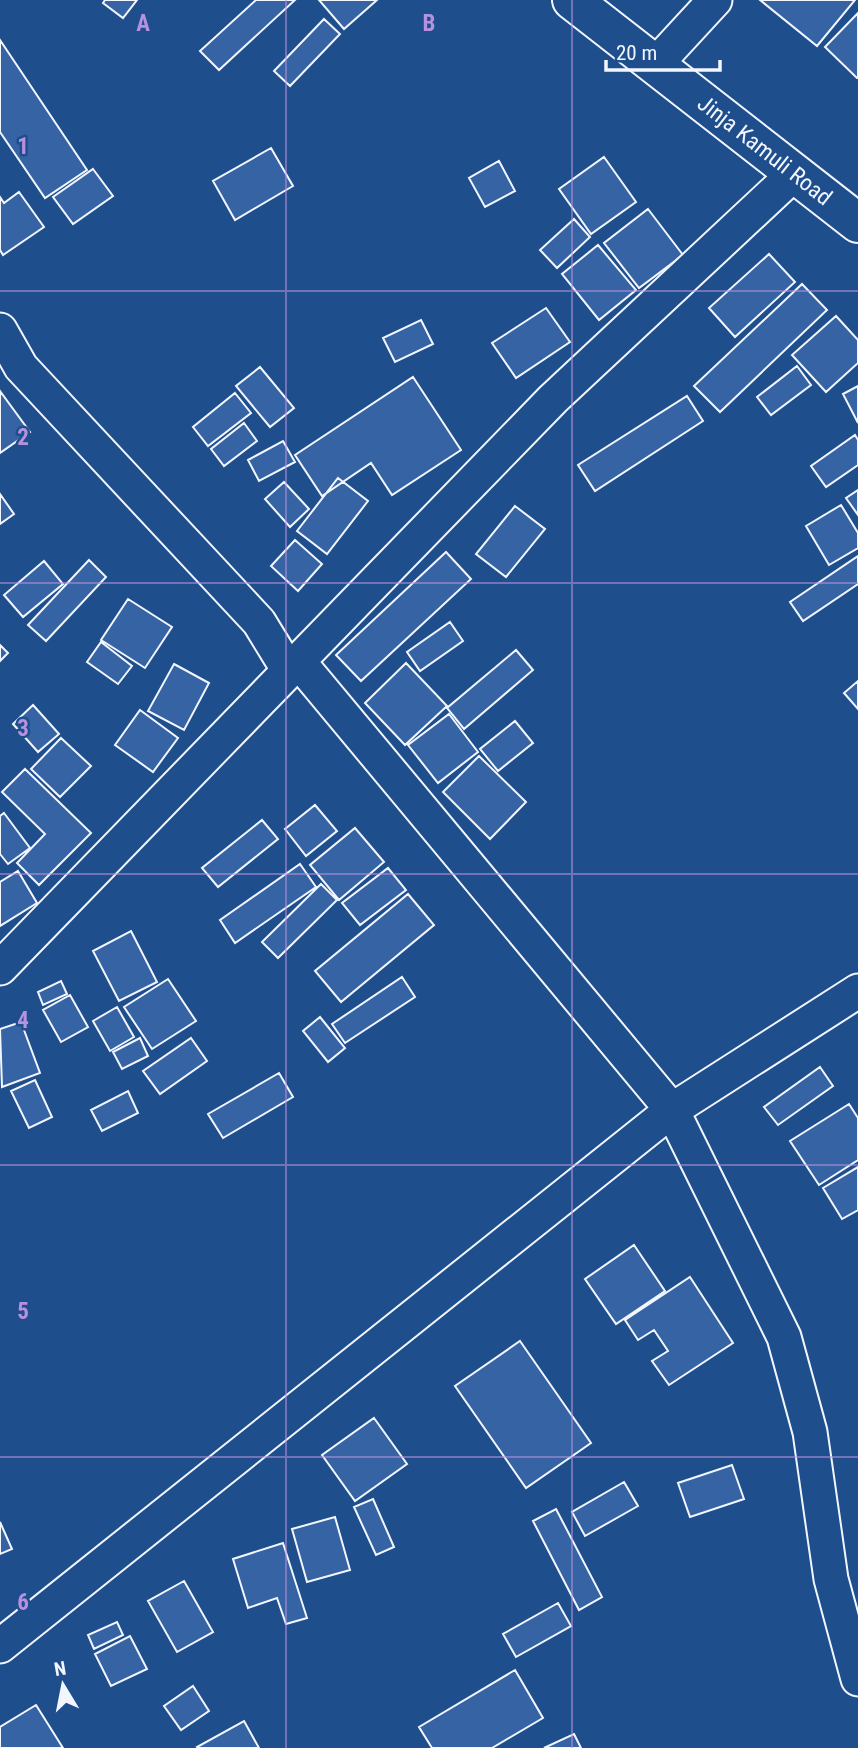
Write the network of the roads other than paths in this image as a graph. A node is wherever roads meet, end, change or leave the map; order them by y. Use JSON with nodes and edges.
{"nodes":[{"id":1,"x":572,"y":0,"type":"edge"},
{"id":2,"x":715,"y":0,"type":"edge"},
{"id":3,"x":656,"y":64,"type":"junction"},
{"id":4,"x":795,"y":173,"type":"junction"},
{"id":5,"x":858,"y":223,"type":"edge"},
{"id":6,"x":0,"y":330,"type":"edge"},
{"id":7,"x":294,"y":666,"type":"junction"},
{"id":8,"x":0,"y":968,"type":"edge"},
{"id":9,"x":858,"y":991,"type":"edge"},
{"id":10,"x":672,"y":1110,"type":"junction"},
{"id":11,"x":0,"y":1646,"type":"edge"},
{"id":12,"x":858,"y":1679,"type":"edge"}],
"edges":[{"from":1,"to":3,"type":"main road","name":"Jinja Kamuli Road"},
{"from":2,"to":3,"type":"street"},
{"from":3,"to":4,"type":"main road","name":"Jinja Kamuli Road"},
{"from":4,"to":5,"type":"main road","name":"Jinja Kamuli Road"},
{"from":4,"to":7,"type":"street"},
{"from":6,"to":7,"type":"street"},
{"from":7,"to":8,"type":"street"},
{"from":7,"to":10,"type":"street"},
{"from":9,"to":10,"type":"street"},
{"from":10,"to":11,"type":"street"},
{"from":10,"to":12,"type":"street"}]}
